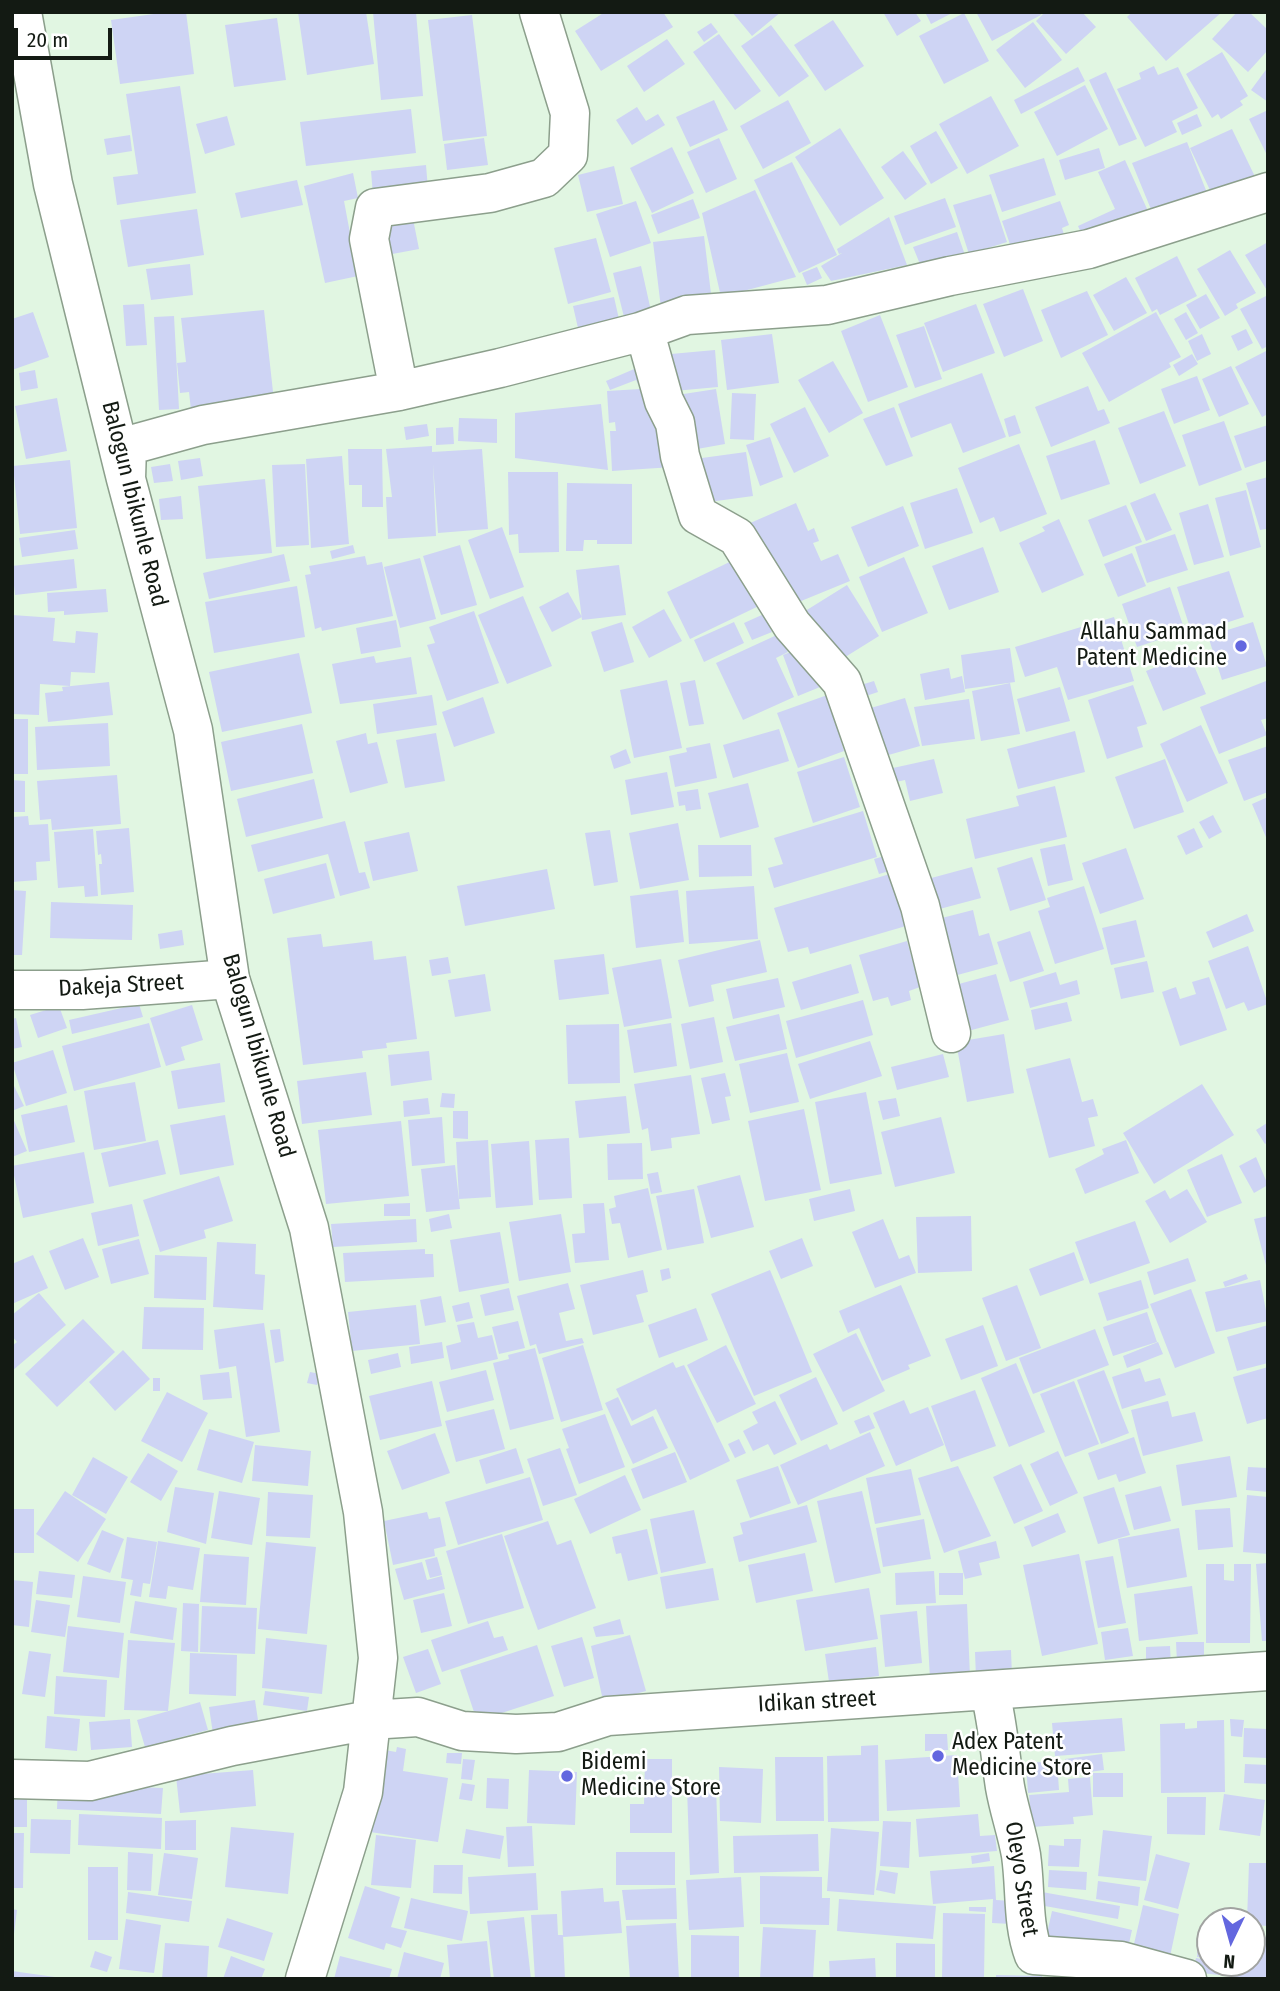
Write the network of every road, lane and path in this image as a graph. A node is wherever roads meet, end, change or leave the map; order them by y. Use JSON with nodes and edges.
{"nodes":[{"id":1,"x":22,"y":12,"type":"edge"},
{"id":2,"x":539,"y":12,"type":"edge"},
{"id":3,"x":1268,"y":192,"type":"edge"},
{"id":4,"x":640,"y":332,"type":"junction"},
{"id":5,"x":399,"y":391,"type":"junction"},
{"id":6,"x":126,"y":480,"type":"junction"},
{"id":7,"x":230,"y":979,"type":"junction"},
{"id":8,"x":12,"y":990,"type":"edge"},
{"id":9,"x":951,"y":1033,"type":"dead end"},
{"id":10,"x":1268,"y":1671,"type":"edge"},
{"id":11,"x":990,"y":1692,"type":"junction"},
{"id":12,"x":369,"y":1720,"type":"junction"},
{"id":13,"x":12,"y":1779,"type":"edge"},
{"id":14,"x":305,"y":1979,"type":"edge"},
{"id":15,"x":1187,"y":1979,"type":"edge"}],
"edges":[{"from":1,"to":6,"type":"street","name":"Balogun Ibikunle Road"},
{"from":2,"to":5,"type":"street"},
{"from":3,"to":4,"type":"street"},
{"from":4,"to":5,"type":"street"},
{"from":4,"to":9,"type":"street"},
{"from":5,"to":6,"type":"street"},
{"from":6,"to":7,"type":"street","name":"Balogun Ibikunle Road"},
{"from":7,"to":8,"type":"street","name":"Dakeja Street"},
{"from":7,"to":12,"type":"street","name":"Balogun Ibikunle Road"},
{"from":10,"to":11,"type":"street","name":"Idikan street"},
{"from":11,"to":12,"type":"street","name":"Idikan street"},
{"from":11,"to":15,"type":"street","name":"Oleyo Street"},
{"from":12,"to":13,"type":"street","name":"Idikan street"},
{"from":12,"to":14,"type":"street","name":"Balogun Ibikunle Road"}]}
